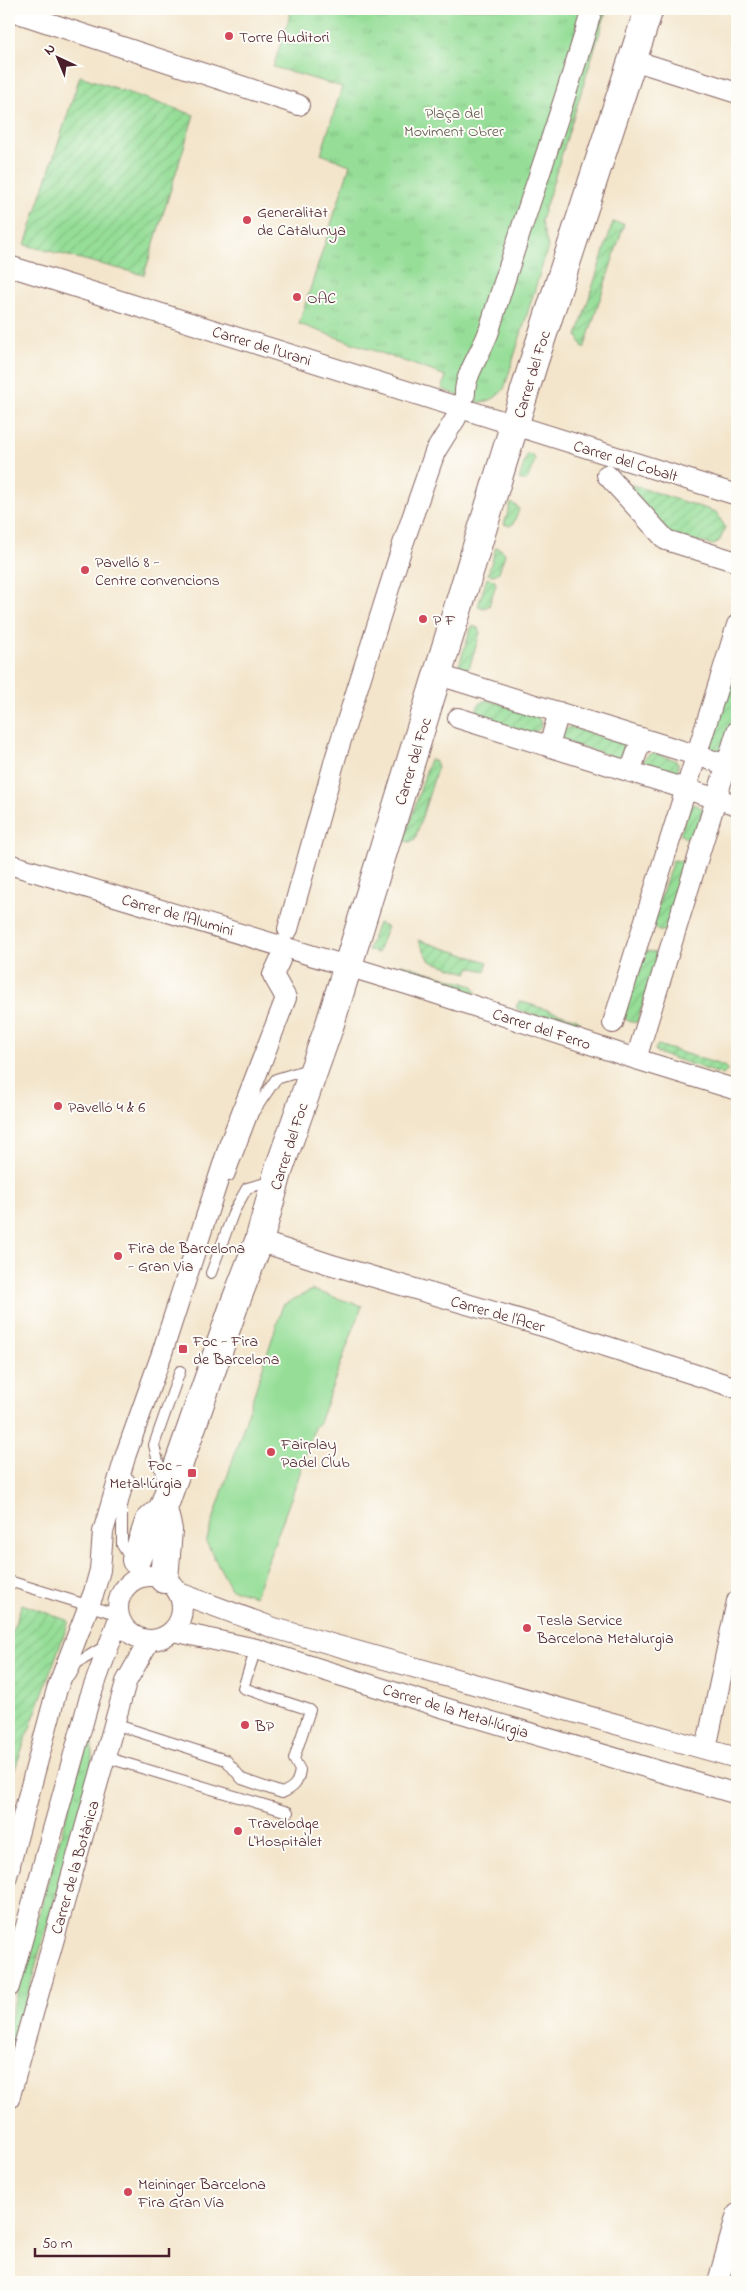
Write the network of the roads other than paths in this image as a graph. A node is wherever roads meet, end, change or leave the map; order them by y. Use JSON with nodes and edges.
{"nodes":[{"id":1,"x":592,"y":9,"type":"edge"},
{"id":2,"x":649,"y":9,"type":"edge"},
{"id":3,"x":9,"y":10,"type":"edge"},
{"id":4,"x":633,"y":60,"type":"junction"},
{"id":5,"x":737,"y":93,"type":"edge"},
{"id":6,"x":299,"y":105,"type":"dead end"},
{"id":7,"x":9,"y":266,"type":"edge"},
{"id":8,"x":464,"y":390,"type":"dead end"},
{"id":9,"x":453,"y":422,"type":"dead end"},
{"id":10,"x":515,"y":425,"type":"junction"},
{"id":11,"x":607,"y":475,"type":"dead end"},
{"id":12,"x":737,"y":495,"type":"edge"},
{"id":13,"x":737,"y":562,"type":"edge"},
{"id":14,"x":737,"y":625,"type":"edge"},
{"id":15,"x":731,"y":670,"type":"edge"},
{"id":16,"x":439,"y":675,"type":"junction"},
{"id":17,"x":559,"y":712,"type":"junction"},
{"id":18,"x":458,"y":718,"type":"dead end"},
{"id":19,"x":737,"y":731,"type":"edge"},
{"id":20,"x":642,"y":738,"type":"junction"},
{"id":21,"x":549,"y":746,"type":"junction"},
{"id":22,"x":696,"y":756,"type":"junction"},
{"id":23,"x":732,"y":767,"type":"edge"},
{"id":24,"x":630,"y":772,"type":"junction"},
{"id":25,"x":686,"y":790,"type":"junction"},
{"id":26,"x":716,"y":799,"type":"junction"},
{"id":27,"x":737,"y":806,"type":"edge"},
{"id":28,"x":669,"y":844,"type":"junction"},
{"id":29,"x":699,"y":854,"type":"junction"},
{"id":30,"x":9,"y":864,"type":"edge"},
{"id":31,"x":289,"y":928,"type":"dead end"},
{"id":32,"x":640,"y":938,"type":"junction"},
{"id":33,"x":670,"y":946,"type":"junction"},
{"id":34,"x":347,"y":966,"type":"junction"},
{"id":35,"x":276,"y":968,"type":"dead end"},
{"id":36,"x":613,"y":1023,"type":"dead end"},
{"id":37,"x":636,"y":1059,"type":"junction"},
{"id":38,"x":315,"y":1067,"type":"junction"},
{"id":39,"x":737,"y":1090,"type":"edge"},
{"id":40,"x":276,"y":1180,"type":"junction"},
{"id":41,"x":259,"y":1241,"type":"junction"},
{"id":42,"x":211,"y":1273,"type":"dead end"},
{"id":43,"x":180,"y":1371,"type":"dead end"},
{"id":44,"x":737,"y":1388,"type":"edge"},
{"id":45,"x":165,"y":1504,"type":"junction"},
{"id":46,"x":133,"y":1569,"type":"junction"},
{"id":47,"x":9,"y":1581,"type":"edge"},
{"id":48,"x":171,"y":1586,"type":"junction"},
{"id":49,"x":90,"y":1601,"type":"junction"},
{"id":50,"x":737,"y":1601,"type":"edge"},
{"id":51,"x":119,"y":1617,"type":"junction"},
{"id":52,"x":173,"y":1631,"type":"junction"},
{"id":53,"x":150,"y":1641,"type":"junction"},
{"id":54,"x":110,"y":1644,"type":"junction"},
{"id":55,"x":256,"y":1649,"type":"junction"},
{"id":56,"x":114,"y":1724,"type":"junction"},
{"id":57,"x":706,"y":1750,"type":"junction"},
{"id":58,"x":105,"y":1757,"type":"junction"},
{"id":59,"x":737,"y":1758,"type":"edge"},
{"id":60,"x":737,"y":1794,"type":"edge"},
{"id":61,"x":288,"y":1812,"type":"dead end"},
{"id":62,"x":9,"y":1868,"type":"edge"},
{"id":63,"x":9,"y":1887,"type":"edge"},
{"id":64,"x":13,"y":1954,"type":"edge"},
{"id":65,"x":9,"y":1987,"type":"edge"},
{"id":66,"x":9,"y":2098,"type":"edge"},
{"id":67,"x":737,"y":2214,"type":"edge"},
{"id":68,"x":718,"y":2282,"type":"edge"}],
"edges":[{"from":1,"to":8,"type":"street"},
{"from":2,"to":4,"type":"street","name":"Carrer del Foc"},
{"from":3,"to":6,"type":"street"},
{"from":4,"to":5,"type":"street"},
{"from":4,"to":10,"type":"street","name":"Carrer del Foc"},
{"from":7,"to":10,"type":"street","name":"Carrer de l'Urani"},
{"from":9,"to":31,"type":"street"},
{"from":10,"to":12,"type":"street","name":"Carrer del Cobalt"},
{"from":10,"to":16,"type":"street","name":"Carrer del Foc"},
{"from":11,"to":13,"type":"street"},
{"from":14,"to":15,"type":"street"},
{"from":15,"to":22,"type":"street"},
{"from":16,"to":17,"type":"street"},
{"from":16,"to":34,"type":"street","name":"Carrer del Foc"},
{"from":17,"to":20,"type":"street"},
{"from":17,"to":21,"type":"street"},
{"from":18,"to":21,"type":"street"},
{"from":19,"to":23,"type":"street"},
{"from":20,"to":22,"type":"street"},
{"from":20,"to":24,"type":"street"},
{"from":21,"to":24,"type":"street"},
{"from":22,"to":23,"type":"street"},
{"from":22,"to":25,"type":"street"},
{"from":23,"to":26,"type":"street"},
{"from":24,"to":25,"type":"street"},
{"from":25,"to":26,"type":"street"},
{"from":25,"to":28,"type":"street"},
{"from":26,"to":27,"type":"street"},
{"from":26,"to":29,"type":"street"},
{"from":28,"to":29,"type":"street"},
{"from":28,"to":32,"type":"street"},
{"from":29,"to":33,"type":"street"},
{"from":30,"to":34,"type":"street","name":"Carrer de l'Alumini"},
{"from":32,"to":33,"type":"street"},
{"from":32,"to":36,"type":"street"},
{"from":33,"to":37,"type":"street"},
{"from":34,"to":37,"type":"street","name":"Carrer del Ferro"},
{"from":34,"to":38,"type":"street","name":"Carrer del Foc"},
{"from":35,"to":49,"type":"street"},
{"from":37,"to":39,"type":"street","name":"Carrer del Ferro"},
{"from":38,"to":40,"type":"street","name":"Carrer del Foc"},
{"from":38,"to":46,"type":"lane"},
{"from":40,"to":41,"type":"street","name":"Carrer del Foc"},
{"from":40,"to":42,"type":"lane"},
{"from":41,"to":44,"type":"street","name":"Carrer de l'Acer"},
{"from":41,"to":45,"type":"street","name":"Carrer del Foc"},
{"from":43,"to":45,"type":"lane"},
{"from":45,"to":46,"type":"street","name":"Carrer del Foc"},
{"from":45,"to":48,"type":"street","name":"Carrer del Foc"},
{"from":46,"to":48,"type":"street"},
{"from":46,"to":51,"type":"street"},
{"from":47,"to":49,"type":"lane"},
{"from":48,"to":52,"type":"street"},
{"from":48,"to":57,"type":"street","name":"Carrer de la Metal·lúrgia"},
{"from":49,"to":51,"type":"lane"},
{"from":49,"to":62,"type":"street"},
{"from":50,"to":57,"type":"street"},
{"from":51,"to":53,"type":"street"},
{"from":51,"to":54,"type":"street","name":"Carrer de la Botànica"},
{"from":52,"to":53,"type":"street"},
{"from":52,"to":55,"type":"street","name":"Carrer de la Metal·lúrgia"},
{"from":53,"to":56,"type":"street","name":"Carrer de la Botànica"},
{"from":54,"to":63,"type":"lane"},
{"from":54,"to":64,"type":"street","name":"Carrer de la Botànica"},
{"from":55,"to":56,"type":"lane"},
{"from":55,"to":60,"type":"street","name":"Carrer de la Metal·lúrgia"},
{"from":56,"to":58,"type":"street","name":"Carrer de la Botànica"},
{"from":57,"to":59,"type":"street","name":"Carrer de la Metal·lúrgia"},
{"from":58,"to":61,"type":"lane"},
{"from":58,"to":66,"type":"street","name":"Carrer de la Botànica"},
{"from":64,"to":65,"type":"street","name":"Carrer de la Botànica"},
{"from":67,"to":68,"type":"street"}]}
